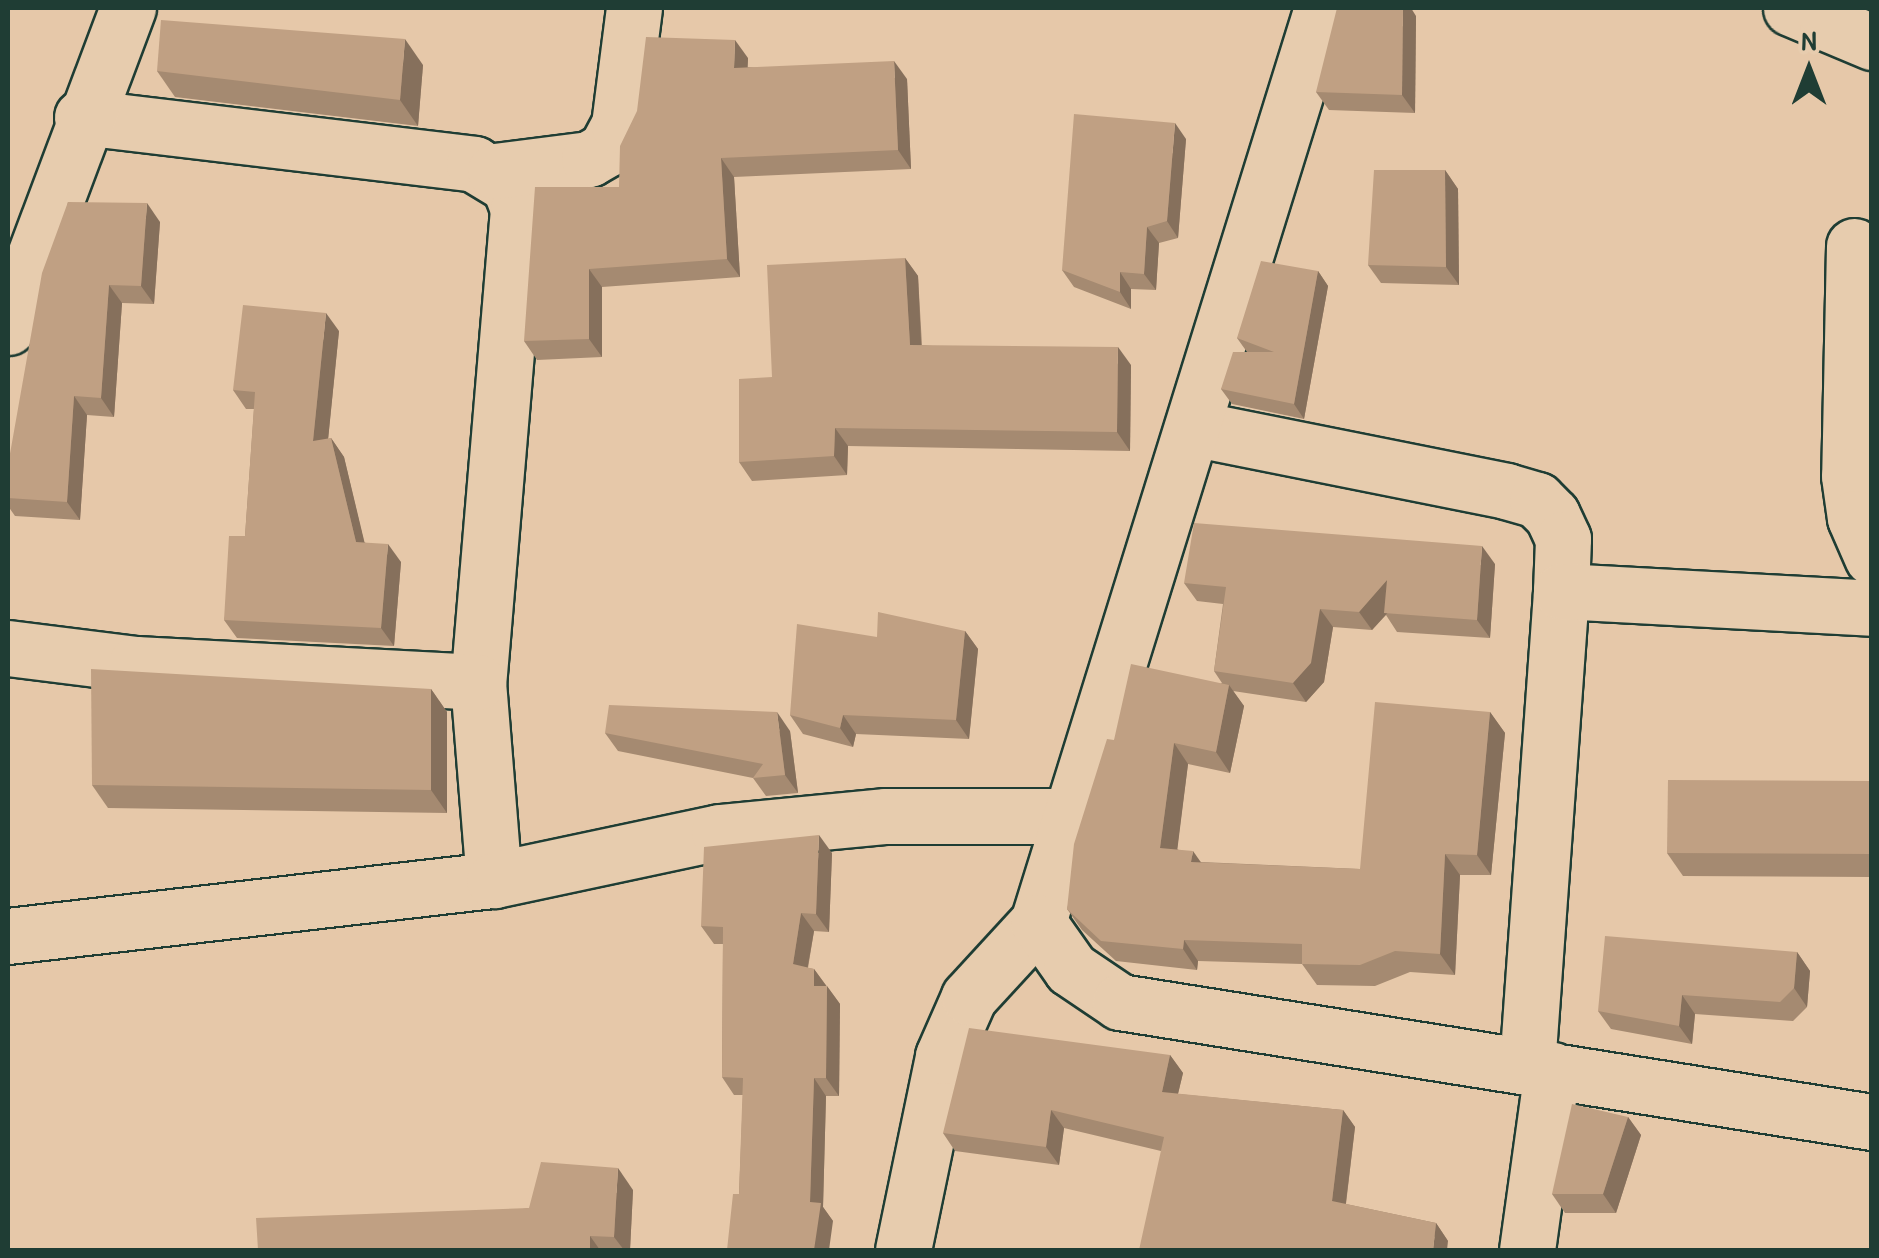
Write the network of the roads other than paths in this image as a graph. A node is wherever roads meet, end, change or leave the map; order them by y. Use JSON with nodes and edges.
{"nodes":[{"id":1,"x":128,"y":8,"type":"edge"},
{"id":2,"x":634,"y":8,"type":"edge"},
{"id":3,"x":1309,"y":8,"type":"edge"},
{"id":4,"x":1791,"y":8,"type":"edge"},
{"id":5,"x":1872,"y":42,"type":"edge"},
{"id":6,"x":82,"y":117,"type":"junction"},
{"id":7,"x":495,"y":170,"type":"junction"},
{"id":8,"x":1854,"y":246,"type":"dead end"},
{"id":9,"x":8,"y":327,"type":"edge"},
{"id":10,"x":1192,"y":428,"type":"junction"},
{"id":11,"x":1872,"y":556,"type":"edge"},
{"id":12,"x":1561,"y":591,"type":"junction"},
{"id":13,"x":1872,"y":608,"type":"edge"},
{"id":14,"x":8,"y":648,"type":"edge"},
{"id":15,"x":478,"y":682,"type":"junction"},
{"id":16,"x":1070,"y":816,"type":"junction"},
{"id":17,"x":494,"y":880,"type":"junction"},
{"id":18,"x":1038,"y":922,"type":"junction"},
{"id":19,"x":8,"y":936,"type":"edge"},
{"id":20,"x":1540,"y":1068,"type":"junction"},
{"id":21,"x":1872,"y":1122,"type":"edge"},
{"id":22,"x":903,"y":1250,"type":"edge"},
{"id":23,"x":1527,"y":1250,"type":"edge"}],
"edges":[{"from":1,"to":6,"type":"street"},
{"from":2,"to":7,"type":"street"},
{"from":3,"to":10,"type":"street"},
{"from":4,"to":5,"type":"street"},
{"from":6,"to":7,"type":"street"},
{"from":6,"to":9,"type":"street"},
{"from":7,"to":15,"type":"street"},
{"from":8,"to":11,"type":"street"},
{"from":10,"to":12,"type":"street"},
{"from":10,"to":16,"type":"street"},
{"from":12,"to":13,"type":"street"},
{"from":12,"to":20,"type":"street"},
{"from":14,"to":15,"type":"street"},
{"from":15,"to":17,"type":"street"},
{"from":16,"to":17,"type":"street"},
{"from":16,"to":18,"type":"street"},
{"from":17,"to":19,"type":"street"},
{"from":18,"to":20,"type":"street"},
{"from":18,"to":22,"type":"street"},
{"from":20,"to":21,"type":"street"},
{"from":20,"to":23,"type":"street"}]}
